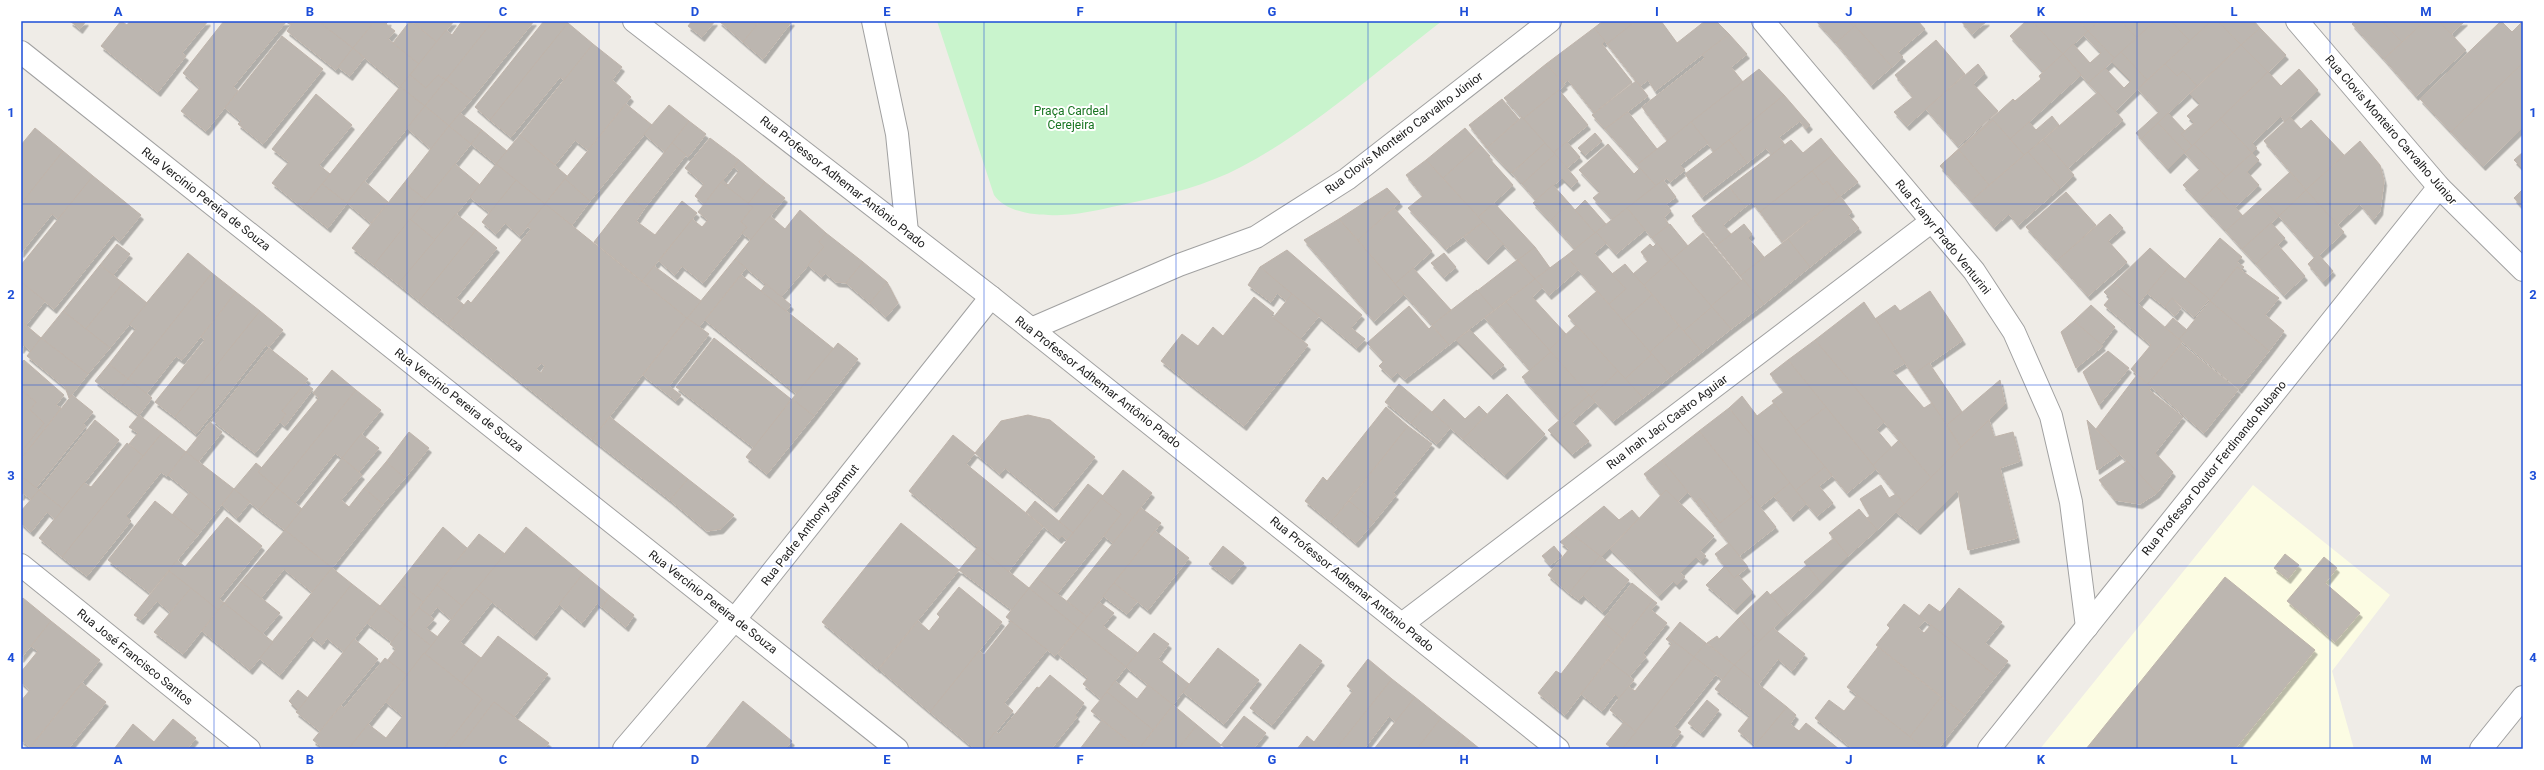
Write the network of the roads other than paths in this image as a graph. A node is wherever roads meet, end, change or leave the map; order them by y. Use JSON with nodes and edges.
{"nodes":[{"id":1,"x":634,"y":21,"type":"edge"},
{"id":2,"x":873,"y":21,"type":"edge"},
{"id":3,"x":1550,"y":21,"type":"edge"},
{"id":4,"x":1763,"y":21,"type":"edge"},
{"id":5,"x":2297,"y":21,"type":"edge"},
{"id":6,"x":21,"y":52,"type":"edge"},
{"id":7,"x":2439,"y":187,"type":"junction"},
{"id":8,"x":1932,"y":221,"type":"junction"},
{"id":9,"x":908,"y":232,"type":"junction"},
{"id":10,"x":2523,"y":270,"type":"edge"},
{"id":11,"x":991,"y":297,"type":"junction"},
{"id":12,"x":1031,"y":329,"type":"junction"},
{"id":13,"x":21,"y":565,"type":"edge"},
{"id":14,"x":735,"y":619,"type":"junction"},
{"id":15,"x":1402,"y":624,"type":"junction"},
{"id":16,"x":2087,"y":627,"type":"junction"},
{"id":17,"x":2523,"y":697,"type":"edge"},
{"id":18,"x":249,"y":749,"type":"edge"},
{"id":19,"x":624,"y":749,"type":"edge"},
{"id":20,"x":897,"y":749,"type":"edge"},
{"id":21,"x":1558,"y":749,"type":"edge"},
{"id":22,"x":1990,"y":749,"type":"edge"},
{"id":23,"x":2481,"y":749,"type":"edge"}],
"edges":[{"from":1,"to":9,"type":"street","name":"Rua Professor Adhemar Antônio Prado"},
{"from":2,"to":9,"type":"street"},
{"from":3,"to":12,"type":"street","name":"Rua Clovis Monteiro Carvalho Júnior"},
{"from":4,"to":8,"type":"street","name":"Rua Evanyr Prado Venturini"},
{"from":5,"to":7,"type":"street","name":"Rua Clovis Monteiro Carvalho Júnior"},
{"from":6,"to":14,"type":"street","name":"Rua Vercínio Pereira de Souza"},
{"from":7,"to":10,"type":"street","name":"Rua Clovis Monteiro Carvalho Júnior"},
{"from":7,"to":16,"type":"street","name":"Rua Professor Doutor Ferdinando Rubano"},
{"from":8,"to":15,"type":"street","name":"Rua Inah Jaci Castro Aguiar"},
{"from":8,"to":16,"type":"street","name":"Rua Evanyr Prado Venturini"},
{"from":9,"to":11,"type":"street","name":"Rua Professor Adhemar Antônio Prado"},
{"from":11,"to":12,"type":"street","name":"Rua Professor Adhemar Antônio Prado"},
{"from":11,"to":14,"type":"street","name":"Rua Padre Anthony Sammut"},
{"from":12,"to":15,"type":"street","name":"Rua Professor Adhemar Antônio Prado"},
{"from":13,"to":18,"type":"street","name":"Rua José Francisco Santos"},
{"from":14,"to":19,"type":"street","name":"Rua Padre Anthony Sammut"},
{"from":14,"to":20,"type":"street","name":"Rua Vercínio Pereira de Souza"},
{"from":15,"to":21,"type":"street","name":"Rua Professor Adhemar Antônio Prado"},
{"from":16,"to":22,"type":"street","name":"Rua Professor Doutor Ferdinando Rubano"},
{"from":17,"to":23,"type":"street"}]}
